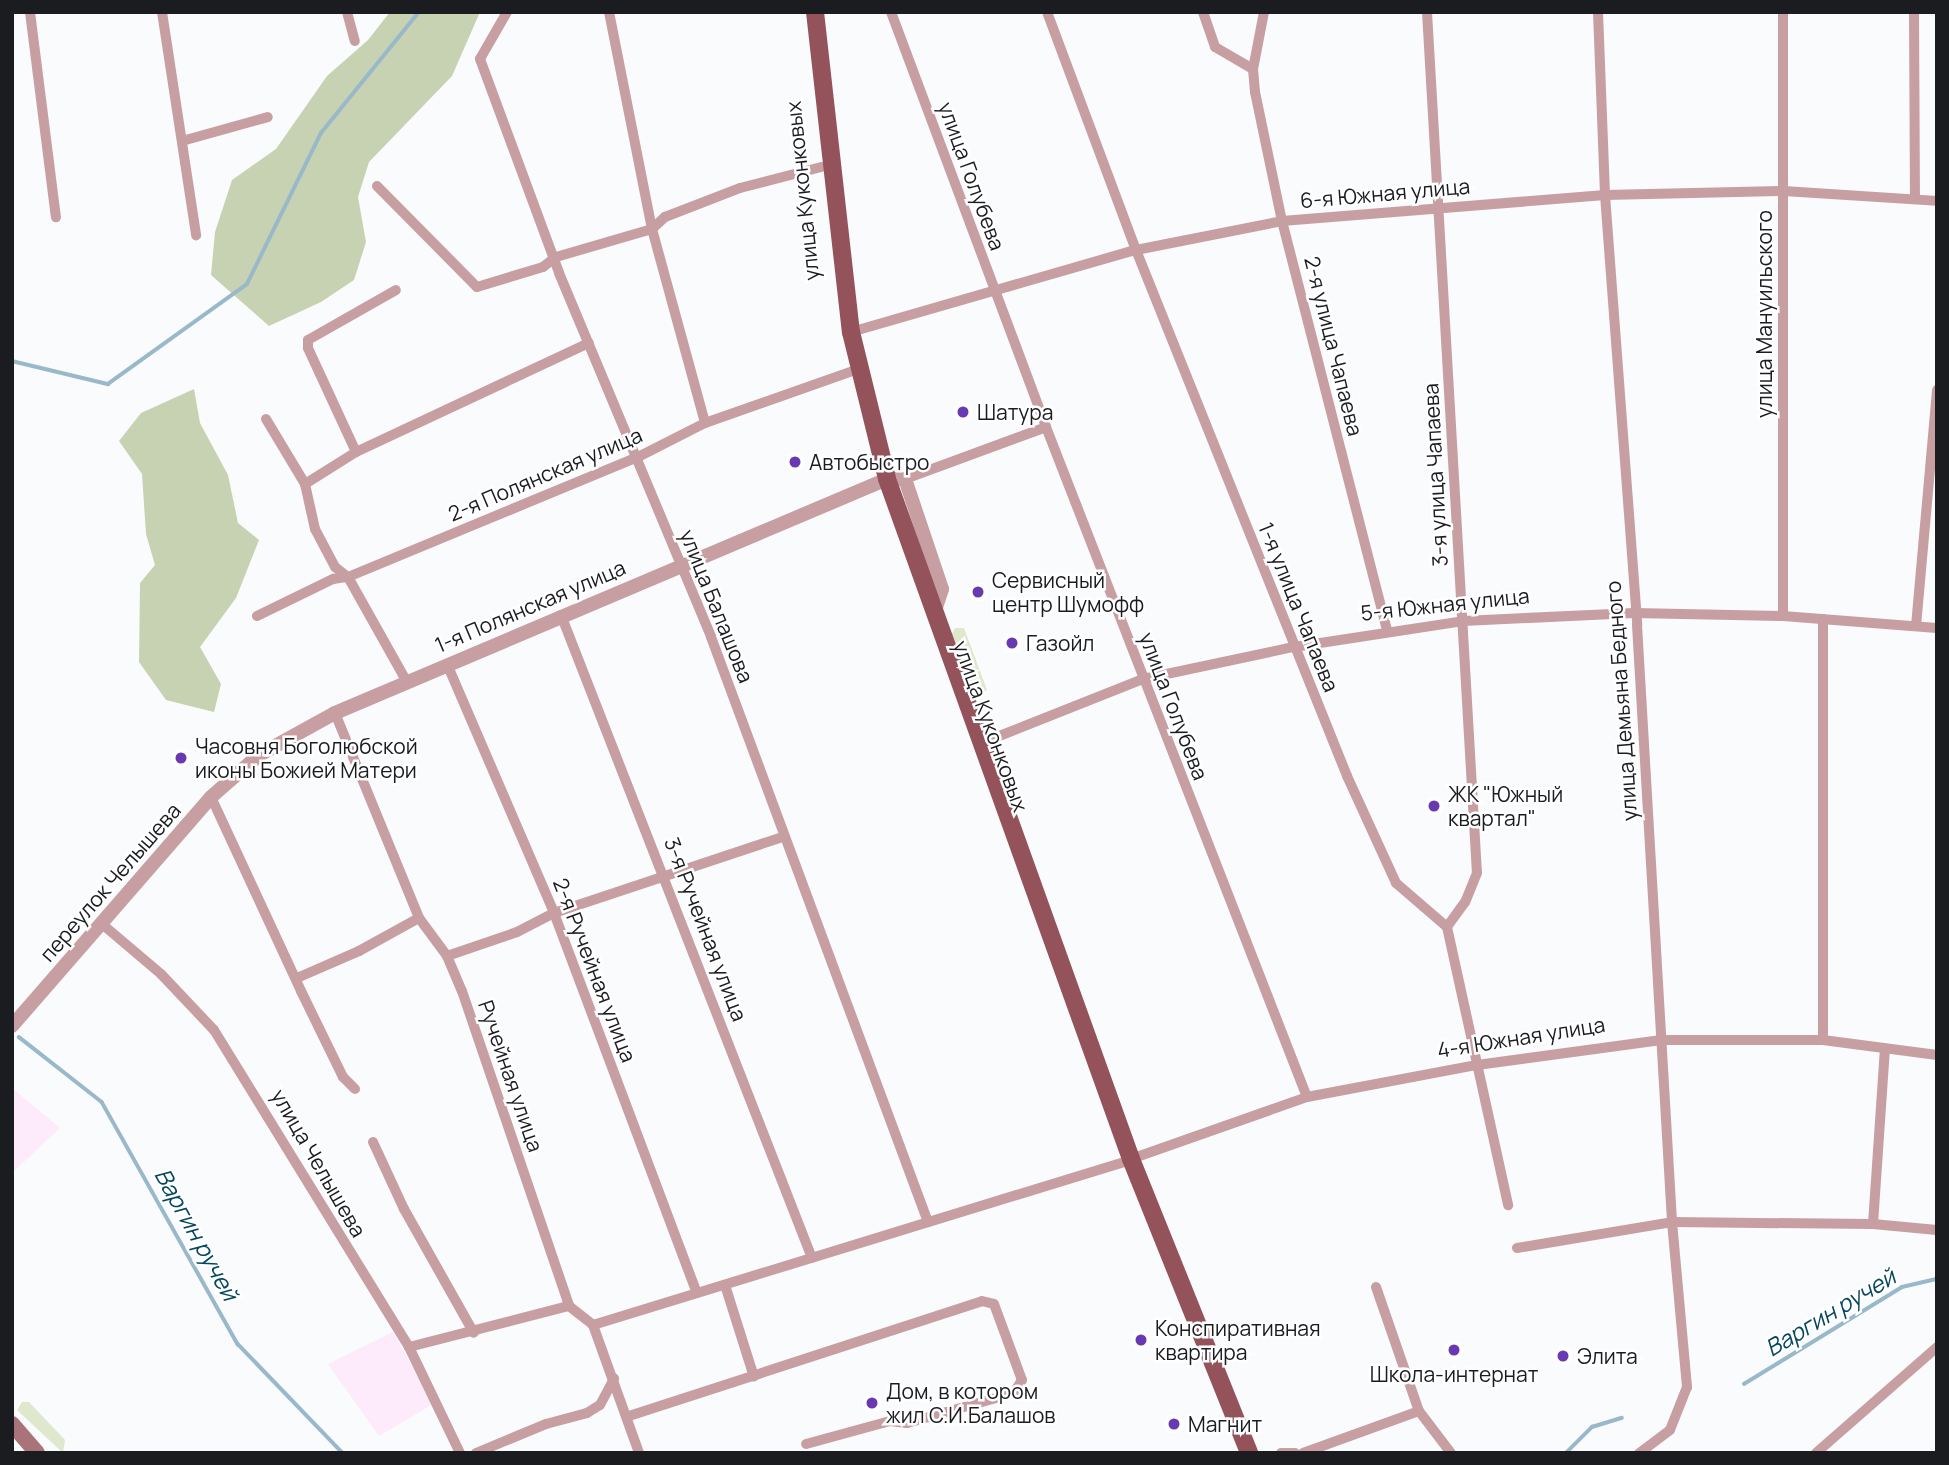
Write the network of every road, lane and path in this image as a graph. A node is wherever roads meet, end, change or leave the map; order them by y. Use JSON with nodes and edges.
{"nodes":[{"id":1,"x":30,"y":12,"type":"edge"},
{"id":2,"x":162,"y":12,"type":"edge"},
{"id":3,"x":347,"y":12,"type":"edge"},
{"id":4,"x":507,"y":12,"type":"edge"},
{"id":5,"x":609,"y":12,"type":"edge"},
{"id":6,"x":806,"y":12,"type":"edge"},
{"id":7,"x":815,"y":12,"type":"edge"},
{"id":8,"x":891,"y":12,"type":"edge"},
{"id":9,"x":1047,"y":12,"type":"edge"},
{"id":10,"x":1203,"y":12,"type":"edge"},
{"id":11,"x":1264,"y":12,"type":"edge"},
{"id":12,"x":1427,"y":12,"type":"edge"},
{"id":13,"x":1598,"y":12,"type":"edge"},
{"id":14,"x":1783,"y":12,"type":"edge"},
{"id":15,"x":1914,"y":12,"type":"edge"},
{"id":16,"x":355,"y":41,"type":"dead end"},
{"id":17,"x":1253,"y":69,"type":"junction"},
{"id":18,"x":268,"y":117,"type":"dead end"},
{"id":19,"x":182,"y":141,"type":"junction"},
{"id":20,"x":821,"y":167,"type":"junction"},
{"id":21,"x":377,"y":186,"type":"dead end"},
{"id":22,"x":1784,"y":191,"type":"junction"},
{"id":23,"x":1605,"y":195,"type":"junction"},
{"id":24,"x":1915,"y":198,"type":"junction"},
{"id":25,"x":1937,"y":201,"type":"edge"},
{"id":26,"x":1434,"y":206,"type":"junction"},
{"id":27,"x":56,"y":216,"type":"dead end"},
{"id":28,"x":1282,"y":222,"type":"junction"},
{"id":29,"x":652,"y":229,"type":"junction"},
{"id":30,"x":195,"y":235,"type":"dead end"},
{"id":31,"x":1136,"y":250,"type":"junction"},
{"id":32,"x":556,"y":257,"type":"junction"},
{"id":33,"x":993,"y":288,"type":"junction"},
{"id":34,"x":396,"y":290,"type":"dead end"},
{"id":35,"x":851,"y":332,"type":"junction"},
{"id":36,"x":589,"y":343,"type":"junction"},
{"id":37,"x":849,"y":372,"type":"junction"},
{"id":38,"x":1937,"y":390,"type":"edge"},
{"id":39,"x":267,"y":419,"type":"dead end"},
{"id":40,"x":705,"y":423,"type":"junction"},
{"id":41,"x":1046,"y":427,"type":"junction"},
{"id":42,"x":356,"y":452,"type":"junction"},
{"id":43,"x":636,"y":458,"type":"junction"},
{"id":44,"x":891,"y":480,"type":"junction"},
{"id":45,"x":305,"y":484,"type":"junction"},
{"id":46,"x":681,"y":564,"type":"junction"},
{"id":47,"x":348,"y":578,"type":"junction"},
{"id":48,"x":1634,"y":613,"type":"junction"},
{"id":49,"x":561,"y":615,"type":"junction"},
{"id":50,"x":257,"y":616,"type":"dead end"},
{"id":51,"x":1783,"y":616,"type":"junction"},
{"id":52,"x":1824,"y":619,"type":"junction"},
{"id":53,"x":1463,"y":621,"type":"junction"},
{"id":54,"x":1916,"y":626,"type":"junction"},
{"id":55,"x":1937,"y":628,"type":"edge"},
{"id":56,"x":1387,"y":631,"type":"junction"},
{"id":57,"x":1294,"y":646,"type":"junction"},
{"id":58,"x":447,"y":664,"type":"junction"},
{"id":59,"x":1143,"y":679,"type":"junction"},
{"id":60,"x":407,"y":682,"type":"junction"},
{"id":61,"x":335,"y":713,"type":"junction"},
{"id":62,"x":977,"y":745,"type":"junction"},
{"id":63,"x":211,"y":797,"type":"junction"},
{"id":64,"x":783,"y":837,"type":"junction"},
{"id":65,"x":664,"y":874,"type":"junction"},
{"id":66,"x":554,"y":913,"type":"junction"},
{"id":67,"x":419,"y":918,"type":"junction"},
{"id":68,"x":102,"y":924,"type":"junction"},
{"id":69,"x":1447,"y":927,"type":"junction"},
{"id":70,"x":447,"y":956,"type":"junction"},
{"id":71,"x":297,"y":978,"type":"junction"},
{"id":72,"x":12,"y":1026,"type":"edge"},
{"id":73,"x":1661,"y":1040,"type":"junction"},
{"id":74,"x":1823,"y":1040,"type":"junction"},
{"id":75,"x":1885,"y":1048,"type":"junction"},
{"id":76,"x":1937,"y":1055,"type":"edge"},
{"id":77,"x":1477,"y":1065,"type":"junction"},
{"id":78,"x":355,"y":1089,"type":"dead end"},
{"id":79,"x":1307,"y":1097,"type":"junction"},
{"id":80,"x":373,"y":1142,"type":"dead end"},
{"id":81,"x":1128,"y":1160,"type":"junction"},
{"id":82,"x":1508,"y":1205,"type":"dead end"},
{"id":83,"x":928,"y":1222,"type":"junction"},
{"id":84,"x":1672,"y":1222,"type":"junction"},
{"id":85,"x":1873,"y":1224,"type":"junction"},
{"id":86,"x":1937,"y":1230,"type":"edge"},
{"id":87,"x":1517,"y":1248,"type":"dead end"},
{"id":88,"x":812,"y":1258,"type":"junction"},
{"id":89,"x":725,"y":1285,"type":"junction"},
{"id":90,"x":1376,"y":1287,"type":"dead end"},
{"id":91,"x":697,"y":1293,"type":"junction"},
{"id":92,"x":569,"y":1306,"type":"junction"},
{"id":93,"x":593,"y":1325,"type":"junction"},
{"id":94,"x":474,"y":1333,"type":"junction"},
{"id":95,"x":409,"y":1347,"type":"junction"},
{"id":96,"x":1937,"y":1347,"type":"edge"},
{"id":97,"x":754,"y":1377,"type":"junction"},
{"id":98,"x":614,"y":1379,"type":"junction"},
{"id":99,"x":1419,"y":1411,"type":"junction"},
{"id":100,"x":629,"y":1416,"type":"junction"},
{"id":101,"x":12,"y":1424,"type":"edge"},
{"id":102,"x":806,"y":1444,"type":"dead end"},
{"id":103,"x":37,"y":1453,"type":"edge"},
{"id":104,"x":460,"y":1453,"type":"edge"},
{"id":105,"x":476,"y":1453,"type":"edge"},
{"id":106,"x":639,"y":1453,"type":"edge"},
{"id":107,"x":1249,"y":1453,"type":"edge"},
{"id":108,"x":1280,"y":1453,"type":"edge"},
{"id":109,"x":1295,"y":1453,"type":"edge"},
{"id":110,"x":1303,"y":1453,"type":"edge"},
{"id":111,"x":1451,"y":1453,"type":"edge"},
{"id":112,"x":1639,"y":1453,"type":"edge"},
{"id":113,"x":1816,"y":1453,"type":"edge"}],
"edges":[{"from":1,"to":27,"type":"street"},
{"from":2,"to":19,"type":"street"},
{"from":3,"to":16,"type":"street"},
{"from":4,"to":32,"type":"street","name":"улица Балашова"},
{"from":5,"to":29,"type":"street"},
{"from":6,"to":20,"type":"main road","name":"улица Куконковых"},
{"from":7,"to":35,"type":"main road","name":"улица Куконковых"},
{"from":8,"to":33,"type":"street","name":"улица Голубева"},
{"from":9,"to":31,"type":"street","name":"1-я улица Чапаева"},
{"from":10,"to":17,"type":"street"},
{"from":11,"to":17,"type":"street","name":"2-я улица Чапаева"},
{"from":12,"to":26,"type":"street","name":"3-я улица Чапаева"},
{"from":13,"to":23,"type":"street","name":"улица Демьяна Бедного"},
{"from":14,"to":22,"type":"street","name":"улица Мануильского"},
{"from":15,"to":24,"type":"street"},
{"from":17,"to":28,"type":"street","name":"2-я улица Чапаева"},
{"from":18,"to":19,"type":"street"},
{"from":19,"to":30,"type":"street"},
{"from":20,"to":29,"type":"street"},
{"from":20,"to":37,"type":"main road","name":"улица Куконковых"},
{"from":21,"to":32,"type":"street"},
{"from":22,"to":23,"type":"street","name":"6-я Южная улица"},
{"from":22,"to":24,"type":"street","name":"6-я Южная улица"},
{"from":22,"to":51,"type":"street","name":"улица Мануильского"},
{"from":23,"to":26,"type":"street","name":"6-я Южная улица"},
{"from":23,"to":48,"type":"street","name":"улица Демьяна Бедного"},
{"from":24,"to":25,"type":"street","name":"6-я Южная улица"},
{"from":26,"to":28,"type":"street","name":"6-я Южная улица"},
{"from":26,"to":53,"type":"street","name":"3-я улица Чапаева"},
{"from":28,"to":31,"type":"street","name":"6-я Южная улица"},
{"from":28,"to":56,"type":"street","name":"2-я улица Чапаева"},
{"from":29,"to":32,"type":"street"},
{"from":29,"to":40,"type":"street"},
{"from":31,"to":33,"type":"street","name":"6-я Южная улица"},
{"from":31,"to":57,"type":"street","name":"1-я улица Чапаева"},
{"from":32,"to":36,"type":"street","name":"улица Балашова"},
{"from":33,"to":35,"type":"street","name":"6-я Южная улица"},
{"from":33,"to":41,"type":"street","name":"улица Голубева"},
{"from":34,"to":42,"type":"street"},
{"from":35,"to":44,"type":"main road","name":"улица Куконковых"},
{"from":36,"to":42,"type":"street"},
{"from":36,"to":43,"type":"street","name":"улица Балашова"},
{"from":37,"to":40,"type":"street","name":"2-я Полянская улица"},
{"from":37,"to":44,"type":"main road","name":"улица Куконковых"},
{"from":38,"to":54,"type":"street"},
{"from":39,"to":45,"type":"street"},
{"from":40,"to":43,"type":"street","name":"2-я Полянская улица"},
{"from":41,"to":44,"type":"street"},
{"from":41,"to":59,"type":"street","name":"улица Голубева"},
{"from":42,"to":45,"type":"street"},
{"from":43,"to":46,"type":"street","name":"улица Балашова"},
{"from":43,"to":47,"type":"street","name":"2-я Полянская улица"},
{"from":44,"to":46,"type":"street","name":"1-я Полянская улица"},
{"from":44,"to":62,"type":"main road","name":"улица Куконковых"},
{"from":44,"to":62,"type":"main road","name":"улица Куконковых"},
{"from":45,"to":47,"type":"street"},
{"from":46,"to":49,"type":"street","name":"1-я Полянская улица"},
{"from":46,"to":64,"type":"street","name":"улица Балашова"},
{"from":47,"to":50,"type":"street","name":"2-я Полянская улица"},
{"from":47,"to":60,"type":"street"},
{"from":48,"to":51,"type":"street","name":"5-я Южная улица"},
{"from":48,"to":53,"type":"street","name":"5-я Южная улица"},
{"from":48,"to":73,"type":"street","name":"улица Демьяна Бедного"},
{"from":49,"to":58,"type":"street","name":"1-я Полянская улица"},
{"from":49,"to":65,"type":"street","name":"3-я Ручейная улица"},
{"from":51,"to":52,"type":"street","name":"5-я Южная улица"},
{"from":52,"to":54,"type":"street","name":"5-я Южная улица"},
{"from":52,"to":74,"type":"street"},
{"from":53,"to":56,"type":"street","name":"5-я Южная улица"},
{"from":53,"to":69,"type":"street","name":"3-я улица Чапаева"},
{"from":54,"to":55,"type":"street","name":"5-я Южная улица"},
{"from":56,"to":57,"type":"street","name":"5-я Южная улица"},
{"from":57,"to":59,"type":"street","name":"5-я Южная улица"},
{"from":57,"to":69,"type":"street","name":"1-я улица Чапаева"},
{"from":58,"to":60,"type":"street","name":"1-я Полянская улица"},
{"from":58,"to":66,"type":"street","name":"2-я Ручейная улица"},
{"from":59,"to":62,"type":"street","name":"5-я Южная улица"},
{"from":59,"to":79,"type":"street","name":"улица Голубева"},
{"from":60,"to":61,"type":"street","name":"1-я Полянская улица"},
{"from":61,"to":63,"type":"street","name":"1-я Полянская улица"},
{"from":61,"to":67,"type":"street","name":"Ручейная улица"},
{"from":62,"to":81,"type":"main road","name":"улица Куконковых"},
{"from":63,"to":68,"type":"street","name":"переулок Челышева"},
{"from":63,"to":71,"type":"street"},
{"from":64,"to":65,"type":"street"},
{"from":64,"to":83,"type":"street","name":"улица Балашова"},
{"from":65,"to":66,"type":"street"},
{"from":65,"to":88,"type":"street","name":"3-я Ручейная улица"},
{"from":66,"to":70,"type":"street"},
{"from":66,"to":91,"type":"street","name":"2-я Ручейная улица"},
{"from":67,"to":70,"type":"street","name":"Ручейная улица"},
{"from":67,"to":71,"type":"street"},
{"from":68,"to":72,"type":"street","name":"переулок Челышева"},
{"from":68,"to":95,"type":"street","name":"улица Челышева"},
{"from":69,"to":77,"type":"street"},
{"from":70,"to":92,"type":"street","name":"Ручейная улица"},
{"from":71,"to":78,"type":"street"},
{"from":73,"to":74,"type":"street","name":"4-я Южная улица"},
{"from":73,"to":77,"type":"street","name":"4-я Южная улица"},
{"from":73,"to":84,"type":"street","name":"улица Демьяна Бедного"},
{"from":74,"to":75,"type":"street","name":"4-я Южная улица"},
{"from":75,"to":76,"type":"street","name":"4-я Южная улица"},
{"from":75,"to":85,"type":"street"},
{"from":77,"to":79,"type":"street","name":"4-я Южная улица"},
{"from":77,"to":82,"type":"street"},
{"from":79,"to":81,"type":"street","name":"4-я Южная улица"},
{"from":80,"to":94,"type":"street"},
{"from":81,"to":83,"type":"street","name":"4-я Южная улица"},
{"from":81,"to":107,"type":"main road","name":"улица Куконковых"},
{"from":83,"to":88,"type":"street","name":"4-я Южная улица"},
{"from":84,"to":85,"type":"street"},
{"from":84,"to":87,"type":"street"},
{"from":84,"to":112,"type":"street","name":"улица Демьяна Бедного"},
{"from":85,"to":86,"type":"street"},
{"from":88,"to":89,"type":"street","name":"4-я Южная улица"},
{"from":89,"to":91,"type":"street","name":"4-я Южная улица"},
{"from":89,"to":97,"type":"street"},
{"from":90,"to":99,"type":"street"},
{"from":91,"to":93,"type":"street","name":"4-я Южная улица"},
{"from":92,"to":93,"type":"street"},
{"from":92,"to":94,"type":"street"},
{"from":93,"to":98,"type":"street"},
{"from":94,"to":95,"type":"street"},
{"from":95,"to":104,"type":"street","name":"улица Челышева"},
{"from":96,"to":113,"type":"street"},
{"from":97,"to":100,"type":"street"},
{"from":97,"to":102,"type":"street"},
{"from":98,"to":100,"type":"street"},
{"from":98,"to":105,"type":"street"},
{"from":99,"to":110,"type":"street"},
{"from":99,"to":111,"type":"street"},
{"from":100,"to":106,"type":"street"},
{"from":101,"to":103,"type":"main road"},
{"from":108,"to":109,"type":"street"}]}
